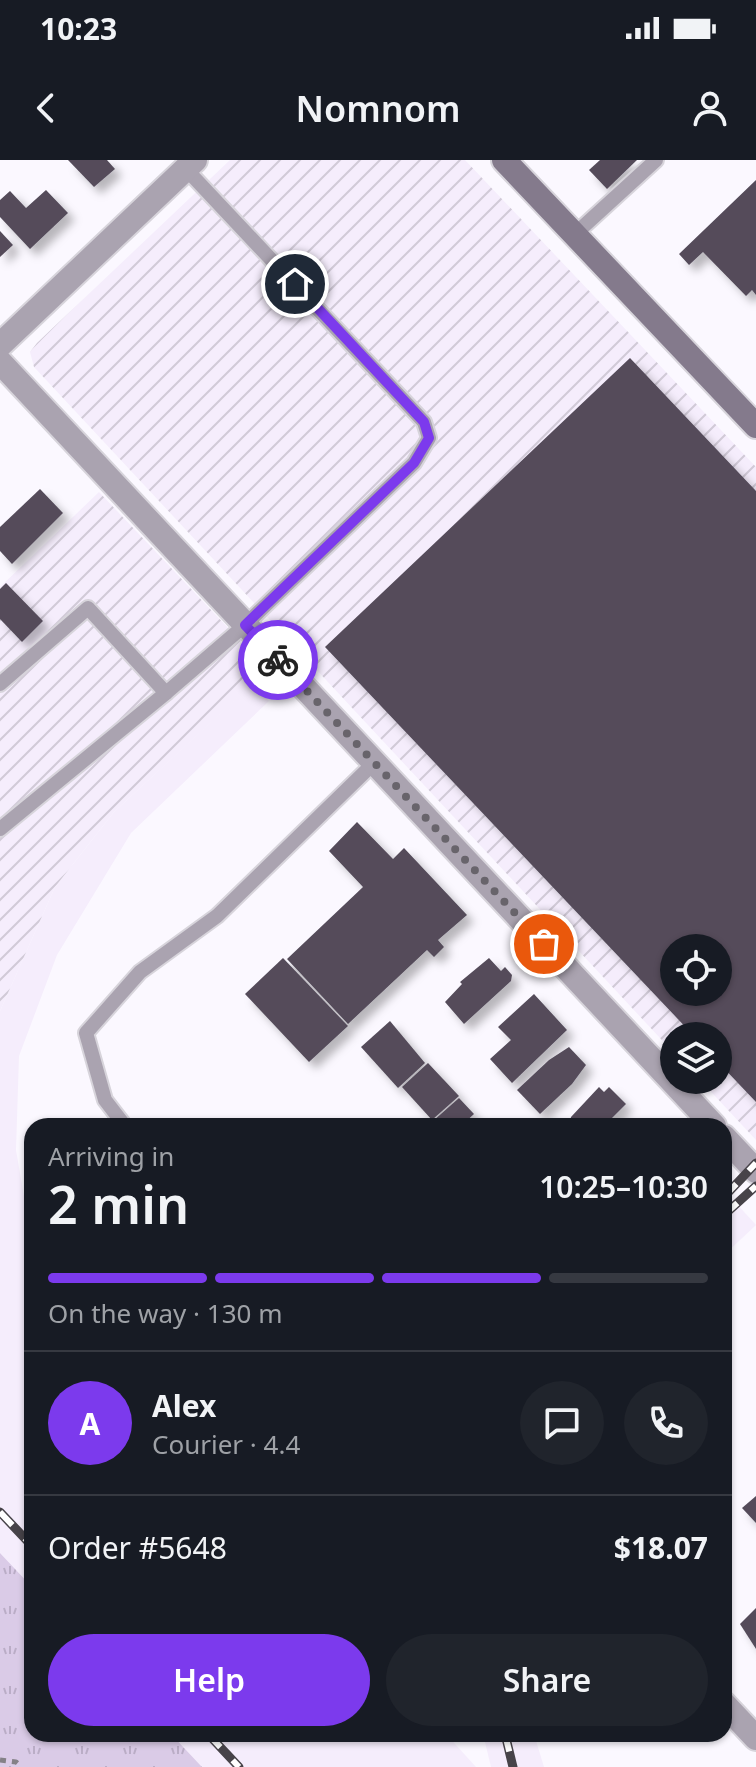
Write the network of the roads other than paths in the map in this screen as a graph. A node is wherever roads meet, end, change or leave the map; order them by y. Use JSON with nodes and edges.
{"nodes":[{"id":1,"x":504,"y":160,"type":"edge"},
{"id":2,"x":656,"y":160,"type":"edge"},
{"id":3,"x":190,"y":164,"type":"edge"},
{"id":4,"x":574,"y":235,"type":"junction"},
{"id":5,"x":0,"y":345,"type":"edge"},
{"id":6,"x":0,"y":362,"type":"edge"},
{"id":7,"x":756,"y":426,"type":"edge"},
{"id":8,"x":245,"y":625,"type":"junction"},
{"id":9,"x":0,"y":684,"type":"edge"},
{"id":10,"x":166,"y":693,"type":"junction"},
{"id":11,"x":374,"y":763,"type":"junction"},
{"id":12,"x":0,"y":829,"type":"edge"},
{"id":13,"x":119,"y":1118,"type":"edge"},
{"id":14,"x":707,"y":1118,"type":"edge"},
{"id":15,"x":732,"y":1146,"type":"edge"},
{"id":16,"x":756,"y":1171,"type":"edge"},
{"id":17,"x":732,"y":1712,"type":"edge"},
{"id":18,"x":756,"y":1738,"type":"edge"}],
"edges":[{"from":1,"to":4,"type":"street"},
{"from":2,"to":4,"type":"lane"},
{"from":3,"to":5,"type":"street"},
{"from":3,"to":8,"type":"lane"},
{"from":4,"to":7,"type":"street"},
{"from":6,"to":8,"type":"street"},
{"from":8,"to":10,"type":"lane"},
{"from":8,"to":11,"type":"street"},
{"from":9,"to":10,"type":"lane"},
{"from":10,"to":12,"type":"lane"},
{"from":11,"to":13,"type":"lane"},
{"from":11,"to":14,"type":"street"},
{"from":15,"to":16,"type":"street"},
{"from":17,"to":18,"type":"street"}]}
